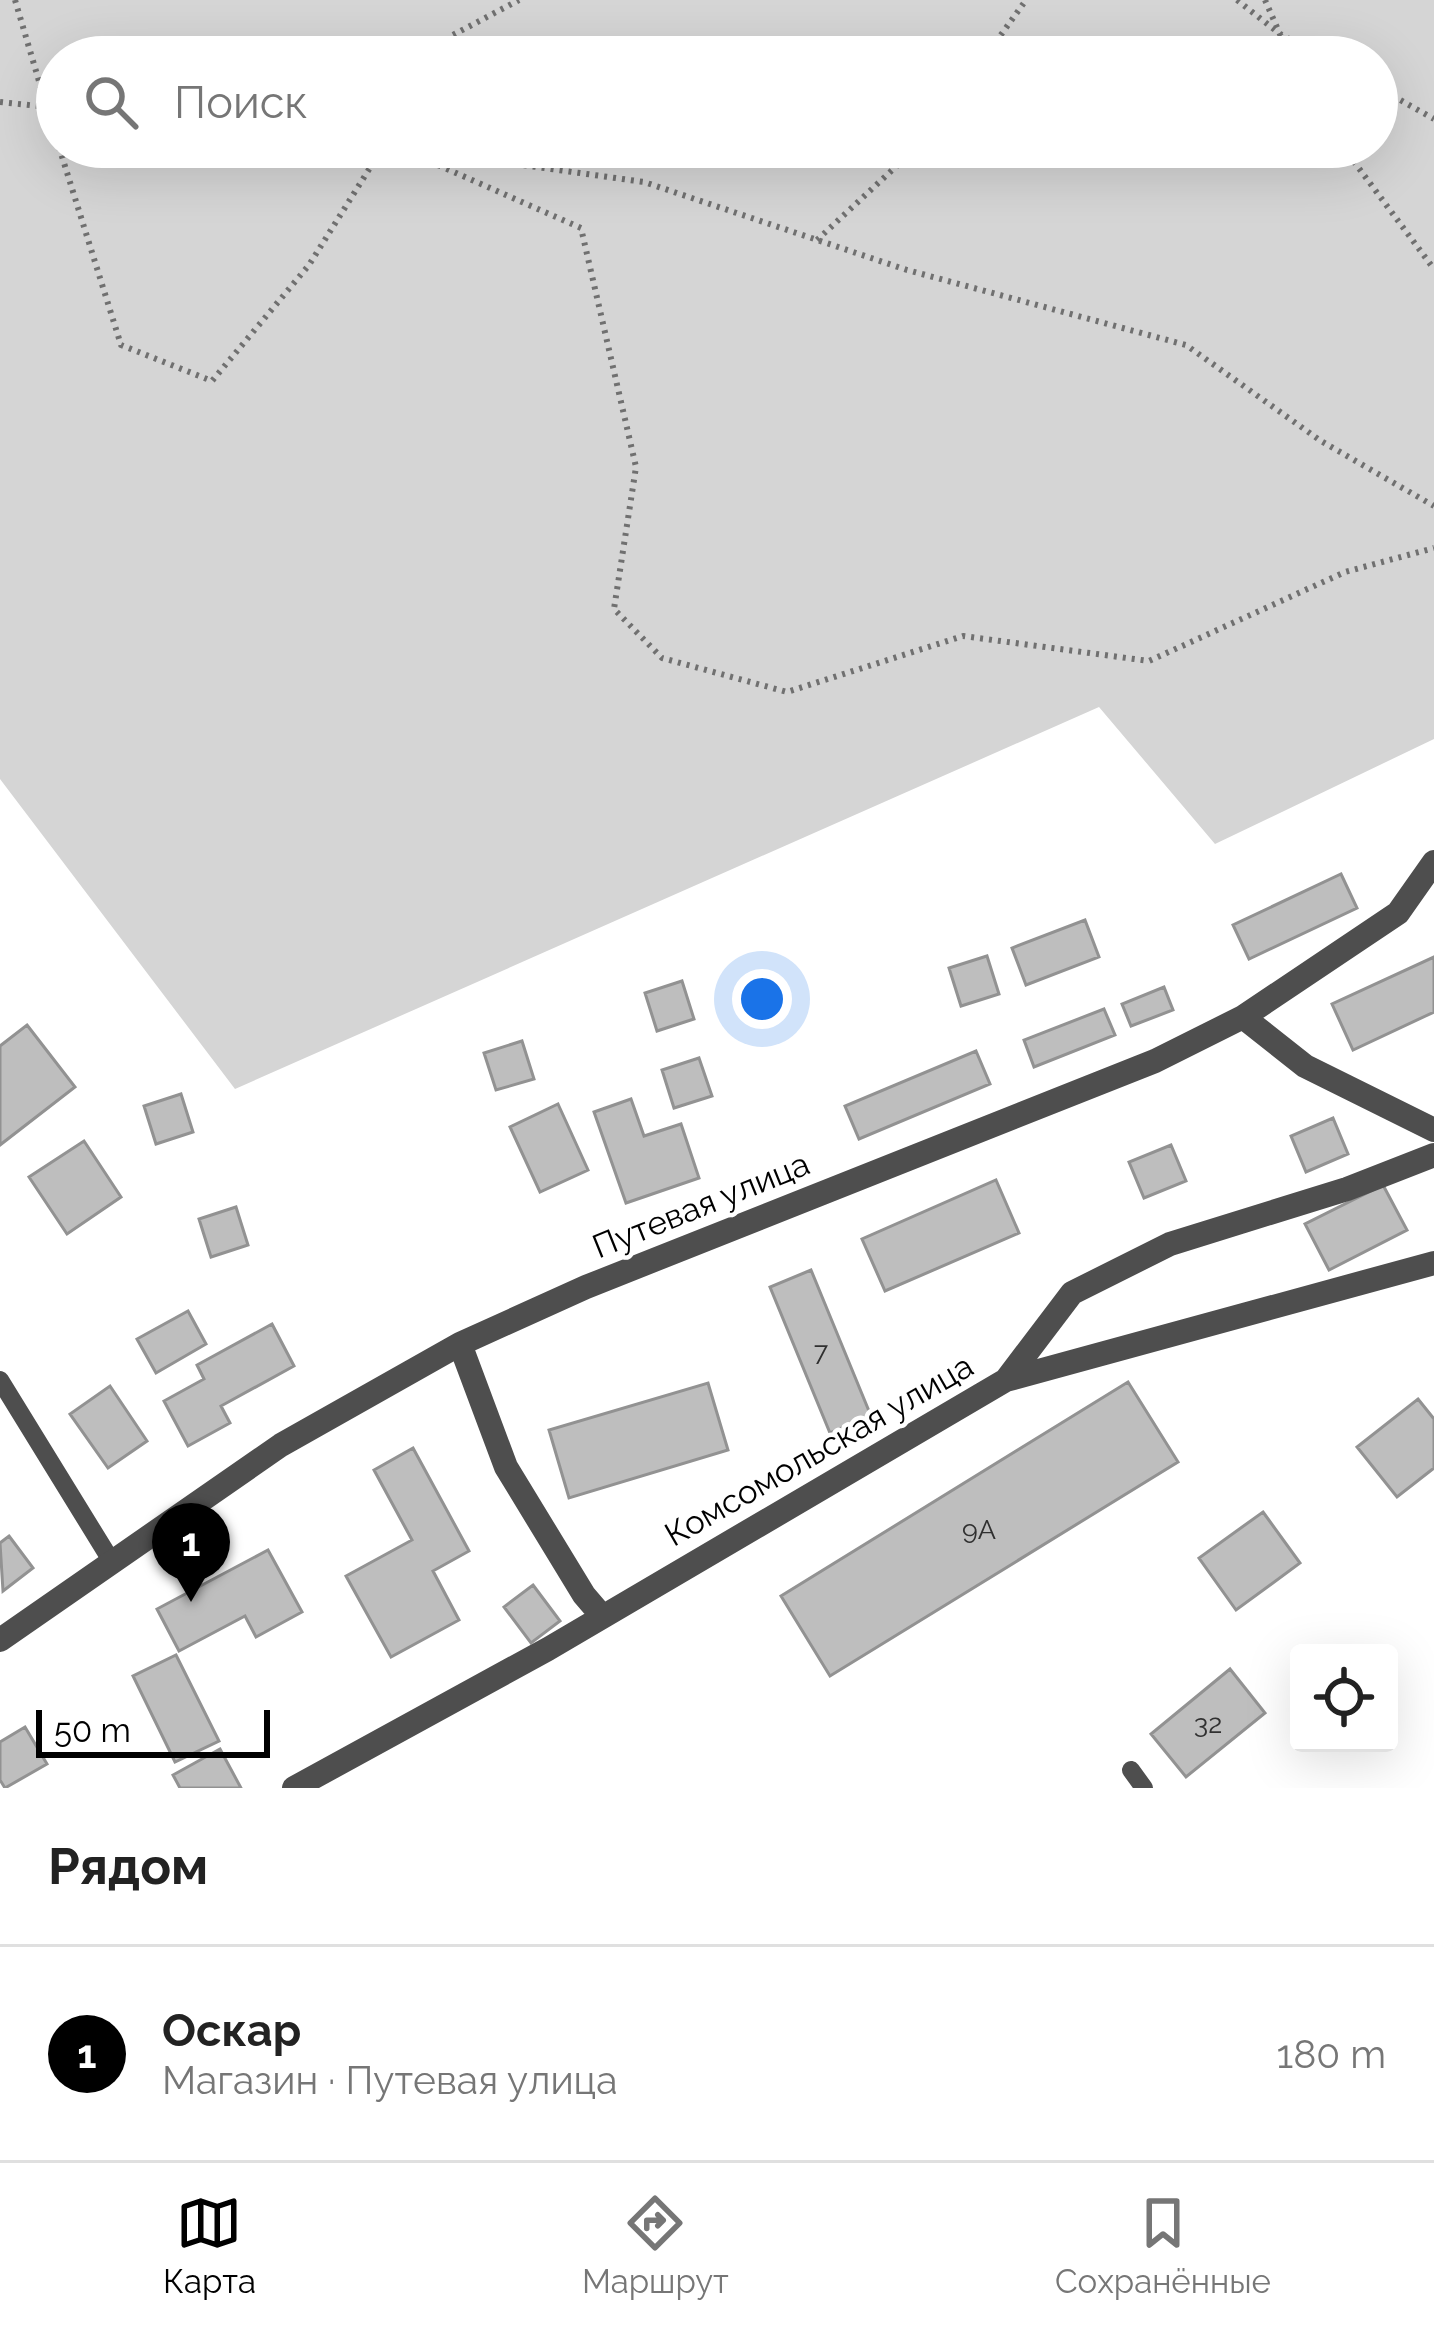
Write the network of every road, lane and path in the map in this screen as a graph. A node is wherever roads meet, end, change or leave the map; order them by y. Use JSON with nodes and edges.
{"nodes":[{"id":1,"x":14,"y":0,"type":"edge"},
{"id":2,"x":519,"y":0,"type":"edge"},
{"id":3,"x":1026,"y":0,"type":"edge"},
{"id":4,"x":1237,"y":0,"type":"edge"},
{"id":5,"x":1265,"y":0,"type":"edge"},
{"id":6,"x":1280,"y":34,"type":"junction"},
{"id":7,"x":453,"y":36,"type":"edge"},
{"id":8,"x":1000,"y":36,"type":"edge"},
{"id":9,"x":1284,"y":36,"type":"edge"},
{"id":10,"x":36,"y":73,"type":"edge"},
{"id":11,"x":1398,"y":98,"type":"edge"},
{"id":12,"x":0,"y":102,"type":"edge"},
{"id":13,"x":36,"y":105,"type":"edge"},
{"id":14,"x":1434,"y":118,"type":"edge"},
{"id":15,"x":65,"y":168,"type":"edge"},
{"id":16,"x":370,"y":168,"type":"edge"},
{"id":17,"x":444,"y":168,"type":"edge"},
{"id":18,"x":545,"y":168,"type":"edge"},
{"id":19,"x":894,"y":168,"type":"edge"},
{"id":20,"x":1359,"y":168,"type":"edge"},
{"id":21,"x":817,"y":239,"type":"junction"},
{"id":22,"x":1434,"y":269,"type":"edge"},
{"id":23,"x":1434,"y":506,"type":"edge"},
{"id":24,"x":1434,"y":548,"type":"edge"},
{"id":25,"x":1434,"y":862,"type":"edge"},
{"id":26,"x":1244,"y":1017,"type":"junction"},
{"id":27,"x":1434,"y":1130,"type":"edge"},
{"id":28,"x":1434,"y":1155,"type":"edge"},
{"id":29,"x":1434,"y":1263,"type":"edge"},
{"id":30,"x":460,"y":1344,"type":"junction"},
{"id":31,"x":0,"y":1380,"type":"edge"},
{"id":32,"x":1006,"y":1380,"type":"junction"},
{"id":33,"x":112,"y":1562,"type":"junction"},
{"id":34,"x":602,"y":1616,"type":"junction"},
{"id":35,"x":0,"y":1640,"type":"edge"},
{"id":36,"x":1131,"y":1770,"type":"dead end"},
{"id":37,"x":294,"y":1788,"type":"edge"},
{"id":38,"x":1144,"y":1788,"type":"edge"}],
"edges":[{"from":1,"to":10,"type":"path"},
{"from":2,"to":7,"type":"path"},
{"from":3,"to":8,"type":"path"},
{"from":4,"to":6,"type":"path"},
{"from":5,"to":6,"type":"path"},
{"from":6,"to":9,"type":"path"},
{"from":11,"to":14,"type":"path"},
{"from":12,"to":13,"type":"path"},
{"from":15,"to":16,"type":"path"},
{"from":17,"to":24,"type":"path"},
{"from":18,"to":21,"type":"path"},
{"from":19,"to":21,"type":"path"},
{"from":20,"to":22,"type":"path"},
{"from":21,"to":23,"type":"path"},
{"from":25,"to":26,"type":"street","name":"Путевая улица"},
{"from":26,"to":27,"type":"street"},
{"from":26,"to":30,"type":"street","name":"Путевая улица"},
{"from":28,"to":32,"type":"street","name":"Комсомольская улица"},
{"from":29,"to":32,"type":"street"},
{"from":30,"to":33,"type":"street","name":"Путевая улица"},
{"from":30,"to":34,"type":"street"},
{"from":31,"to":33,"type":"lane"},
{"from":32,"to":34,"type":"street","name":"Комсомольская улица"},
{"from":33,"to":35,"type":"street","name":"Путевая улица"},
{"from":34,"to":37,"type":"street","name":"Комсомольская улица"},
{"from":36,"to":38,"type":"lane"}]}
